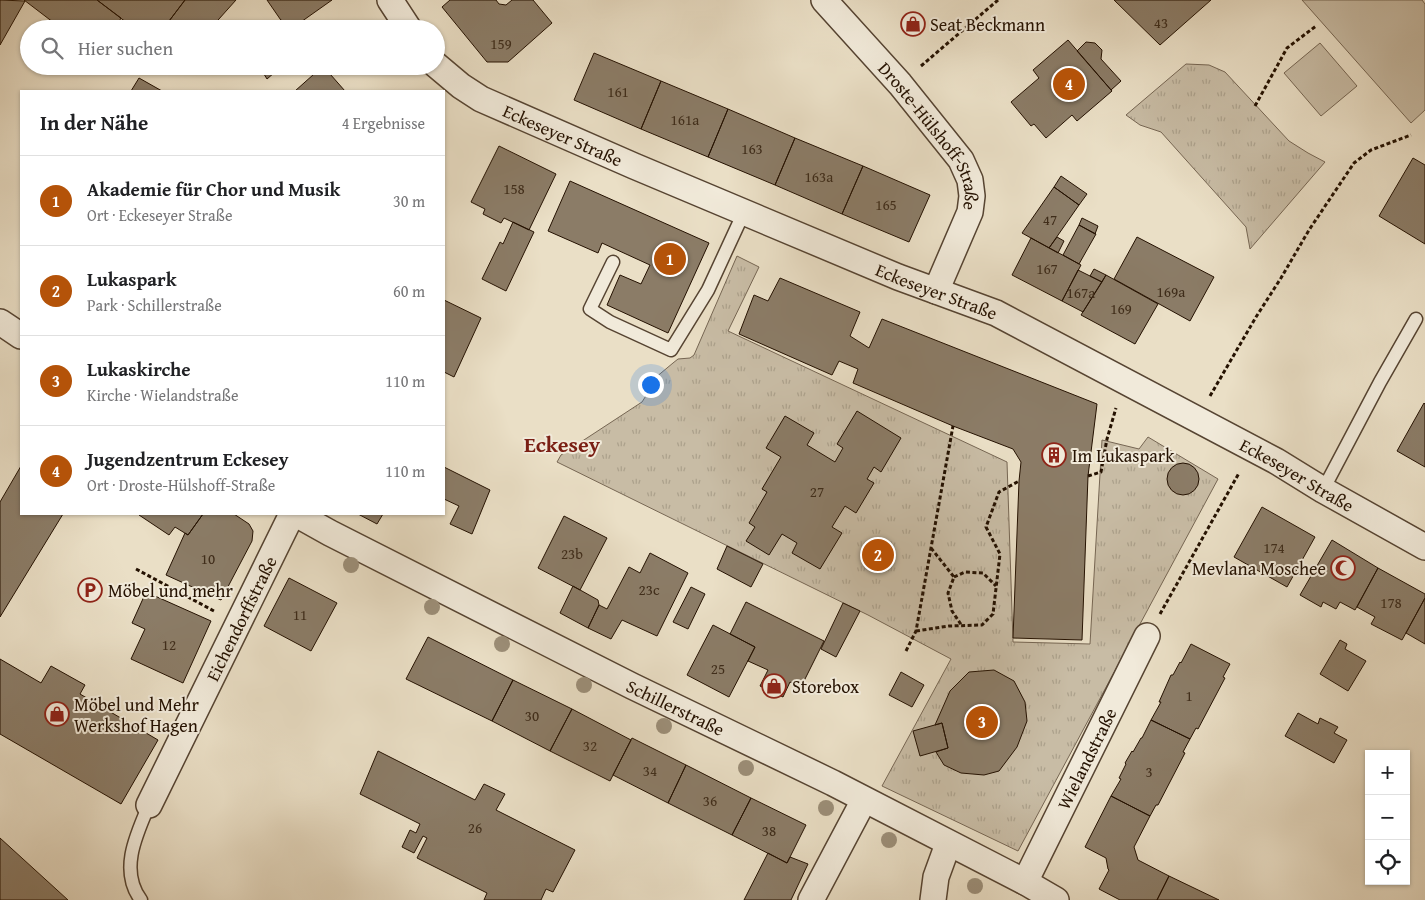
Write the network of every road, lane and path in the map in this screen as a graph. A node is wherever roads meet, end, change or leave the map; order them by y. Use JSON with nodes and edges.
{"nodes":[{"id":1,"x":390,"y":0,"type":"edge"},
{"id":2,"x":824,"y":0,"type":"edge"},
{"id":3,"x":998,"y":0,"type":"edge"},
{"id":4,"x":404,"y":20,"type":"edge"},
{"id":5,"x":1316,"y":26,"type":"dead end"},
{"id":6,"x":445,"y":73,"type":"edge"},
{"id":7,"x":900,"y":84,"type":"junction"},
{"id":8,"x":1255,"y":106,"type":"dead end"},
{"id":9,"x":1411,"y":135,"type":"dead end"},
{"id":10,"x":744,"y":212,"type":"junction"},
{"id":11,"x":613,"y":262,"type":"dead end"},
{"id":12,"x":936,"y":291,"type":"junction"},
{"id":13,"x":1416,"y":319,"type":"dead end"},
{"id":14,"x":0,"y":322,"type":"edge"},
{"id":15,"x":20,"y":335,"type":"edge"},
{"id":16,"x":1124,"y":381,"type":"junction"},
{"id":17,"x":1198,"y":419,"type":"junction"},
{"id":18,"x":953,"y":426,"type":"dead end"},
{"id":19,"x":1253,"y":449,"type":"junction"},
{"id":20,"x":1088,"y":476,"type":"dead end"},
{"id":21,"x":1019,"y":481,"type":"dead end"},
{"id":22,"x":1323,"y":490,"type":"junction"},
{"id":23,"x":292,"y":515,"type":"edge"},
{"id":24,"x":298,"y":515,"type":"edge"},
{"id":25,"x":1425,"y":546,"type":"edge"},
{"id":26,"x":930,"y":547,"type":"junction"},
{"id":27,"x":136,"y":569,"type":"dead end"},
{"id":28,"x":954,"y":577,"type":"junction"},
{"id":29,"x":996,"y":587,"type":"junction"},
{"id":30,"x":238,"y":624,"type":"junction"},
{"id":31,"x":962,"y":626,"type":"junction"},
{"id":32,"x":916,"y":631,"type":"junction"},
{"id":33,"x":1147,"y":636,"type":"joint"},
{"id":34,"x":906,"y":651,"type":"dead end"},
{"id":35,"x":864,"y":800,"type":"junction"},
{"id":36,"x":149,"y":805,"type":"joint"},
{"id":37,"x":948,"y":844,"type":"junction"},
{"id":38,"x":1025,"y":882,"type":"junction"},
{"id":39,"x":141,"y":900,"type":"edge"},
{"id":40,"x":811,"y":900,"type":"edge"},
{"id":41,"x":933,"y":900,"type":"edge"},
{"id":42,"x":1056,"y":900,"type":"edge"}],
"edges":[{"from":1,"to":4,"type":"street"},
{"from":2,"to":7,"type":"street","name":"Droste-Hülshoff-Straße"},
{"from":3,"to":7,"type":"path"},
{"from":5,"to":8,"type":"path"},
{"from":6,"to":10,"type":"street","name":"Eckeseyer Straße"},
{"from":7,"to":12,"type":"street","name":"Droste-Hülshoff-Straße"},
{"from":9,"to":17,"type":"path"},
{"from":10,"to":11,"type":"lane"},
{"from":10,"to":12,"type":"street","name":"Eckeseyer Straße"},
{"from":12,"to":16,"type":"street","name":"Eckeseyer Straße"},
{"from":13,"to":22,"type":"lane"},
{"from":14,"to":15,"type":"street"},
{"from":16,"to":17,"type":"street","name":"Eckeseyer Straße"},
{"from":16,"to":20,"type":"path"},
{"from":17,"to":19,"type":"street","name":"Eckeseyer Straße"},
{"from":18,"to":26,"type":"path"},
{"from":19,"to":22,"type":"street","name":"Eckeseyer Straße"},
{"from":19,"to":33,"type":"path"},
{"from":21,"to":29,"type":"path"},
{"from":22,"to":25,"type":"street","name":"Eckeseyer Straße"},
{"from":23,"to":30,"type":"street","name":"Eichendorffstraße"},
{"from":24,"to":35,"type":"street","name":"Schillerstraße"},
{"from":26,"to":28,"type":"path"},
{"from":26,"to":32,"type":"path"},
{"from":27,"to":30,"type":"path"},
{"from":28,"to":29,"type":"path"},
{"from":28,"to":31,"type":"path"},
{"from":29,"to":31,"type":"path"},
{"from":30,"to":36,"type":"street","name":"Eichendorffstraße"},
{"from":31,"to":32,"type":"path"},
{"from":32,"to":34,"type":"path"},
{"from":33,"to":38,"type":"street","name":"Wielandstraße"},
{"from":35,"to":37,"type":"street","name":"Schillerstraße"},
{"from":35,"to":40,"type":"street"},
{"from":36,"to":39,"type":"lane"},
{"from":37,"to":38,"type":"street","name":"Schillerstraße"},
{"from":37,"to":41,"type":"street"},
{"from":38,"to":42,"type":"street","name":"Schillerstraße"}]}
